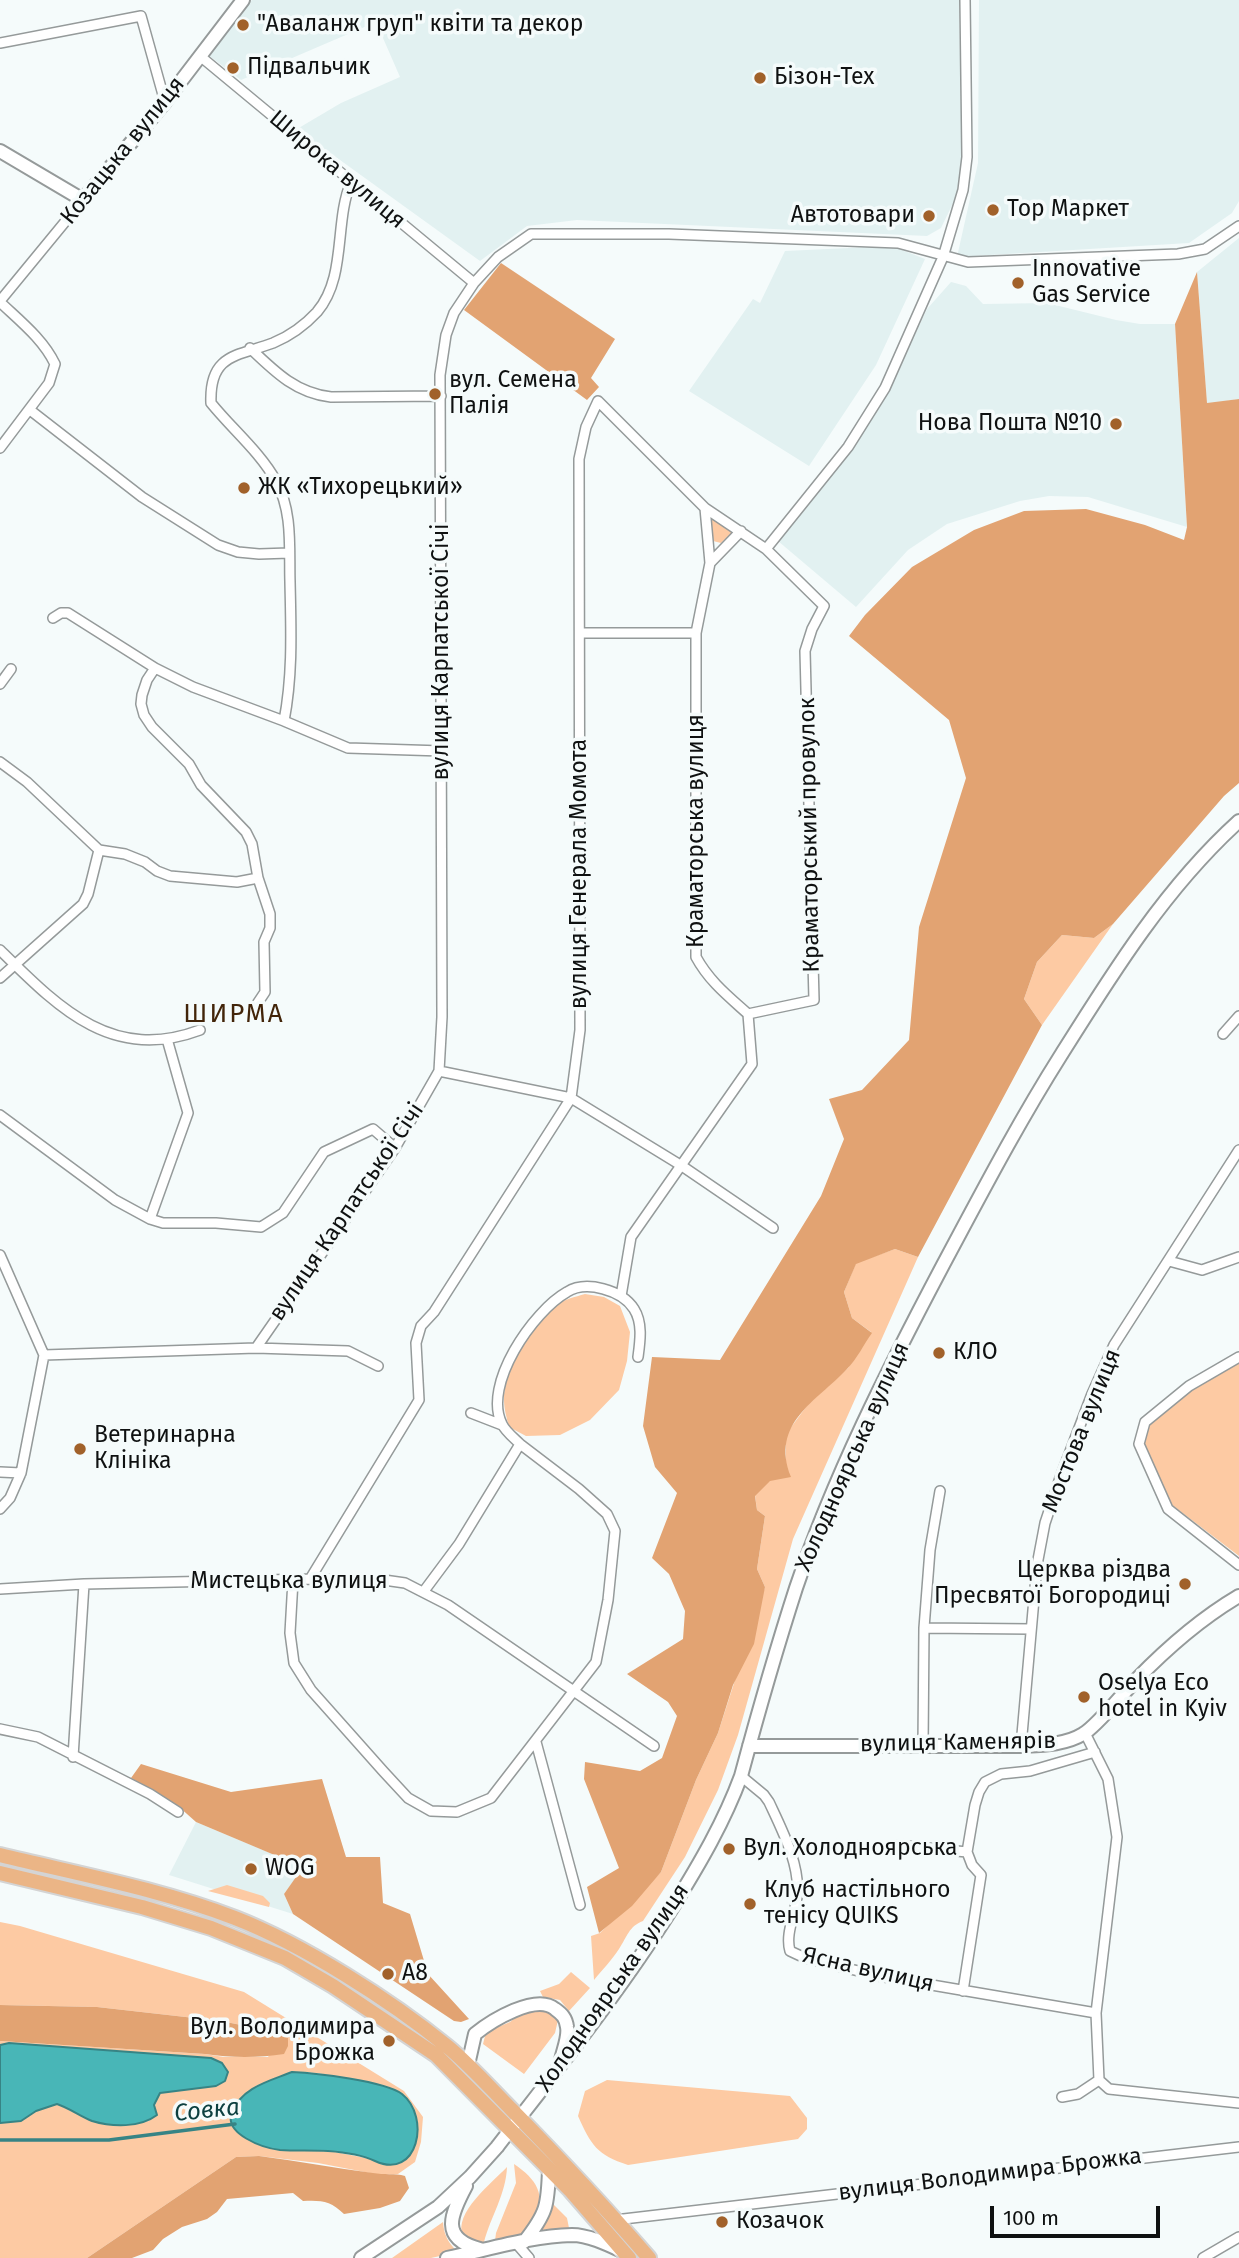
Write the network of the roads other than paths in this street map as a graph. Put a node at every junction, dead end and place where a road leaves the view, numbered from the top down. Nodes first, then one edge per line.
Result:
1 (243, 0) edge
2 (965, 0) edge
3 (0, 43) edge
4 (200, 56) junction
5 (165, 102) junction
6 (0, 150) edge
7 (351, 182) junction
8 (83, 200) junction
9 (1239, 226) edge
10 (943, 257) junction
11 (474, 283) junction
12 (0, 302) edge
13 (250, 348) junction
14 (441, 396) junction
15 (30, 410) junction
16 (0, 448) edge
17 (705, 508) junction
18 (741, 531) junction
19 (766, 549) junction
20 (289, 553) junction
21 (710, 563) junction
22 (824, 606) joint
23 (53, 618) dead end
24 (581, 633) junction
25 (696, 633) junction
26 (155, 668) junction
27 (11, 669) dead end
28 (0, 684) edge
29 (284, 721) junction
30 (442, 751) junction
31 (0, 762) edge
32 (1239, 821) edge
33 (99, 850) junction
34 (258, 878) junction
35 (0, 950) edge
36 (14, 964) junction
37 (0, 978) edge
38 (253, 1010) dead end
39 (748, 1014) junction
40 (1239, 1016) edge
41 (200, 1030) dead end
42 (1223, 1034) dead end
43 (167, 1039) junction
44 (439, 1071) junction
45 (571, 1098) junction
46 (0, 1115) edge
47 (395, 1148) junction
48 (1239, 1150) edge
49 (682, 1166) junction
50 (150, 1219) junction
51 (774, 1228) dead end
52 (0, 1255) edge
53 (1239, 1257) edge
54 (1169, 1261) junction
55 (621, 1296) junction
56 (256, 1348) junction
57 (44, 1355) junction
58 (638, 1357) dead end
59 (1239, 1357) edge
60 (377, 1366) dead end
61 (471, 1413) dead end
62 (502, 1425) junction
63 (520, 1444) junction
64 (0, 1472) edge
65 (21, 1473) junction
66 (940, 1491) dead end
67 (0, 1509) edge
68 (1239, 1566) edge
69 (310, 1579) junction
70 (293, 1580) junction
71 (84, 1584) junction
72 (0, 1589) edge
73 (424, 1591) junction
74 (1239, 1596) edge
75 (925, 1628) junction
76 (1031, 1629) junction
77 (574, 1693) junction
78 (0, 1729) edge
79 (1085, 1733) junction
80 (536, 1742) junction
81 (654, 1746) dead end
82 (749, 1746) junction
83 (923, 1746) junction
84 (1021, 1746) junction
85 (1095, 1752) junction
86 (73, 1757) junction
87 (741, 1776) junction
88 (178, 1812) dead end
89 (897, 1845) dead end
90 (967, 1852) junction
91 (0, 1855) edge
92 (0, 1873) edge
93 (580, 1905) dead end
94 (963, 1992) junction
95 (1096, 2013) junction
96 (468, 2065) junction
97 (559, 2067) junction
98 (1099, 2080) junction
99 (1062, 2097) dead end
100 (1239, 2103) edge
101 (519, 2118) junction
102 (510, 2130) junction
103 (1239, 2147) edge
104 (549, 2169) junction
105 (470, 2177) junction
106 (615, 2220) junction
107 (1239, 2237) edge
108 (520, 2242) junction
109 (484, 2250) junction
110 (627, 2255) edge
111 (460, 2257) edge
112 (361, 2258) edge
113 (447, 2258) edge
114 (529, 2258) edge
115 (649, 2258) edge
116 (1203, 2258) edge

1 - 4 main road, Козацька вулиця
2 - 10 street
3 - 5 street
4 - 5 main road, Козацька вулиця
4 - 7 street, Широка вулиця
5 - 8 main road, Козацька вулиця
6 - 8 main road
7 - 11 street, Широка вулиця
7 - 13 street
8 - 12 street, Козацька вулиця
9 - 10 street, вулиця Карпатської Січі
10 - 11 street, вулиця Карпатської Січі
10 - 19 street
11 - 14 street, вулиця Карпатської Січі
12 - 15 street
13 - 14 street
13 - 20 street
14 - 30 street, вулиця Карпатської Січі
15 - 16 street
15 - 20 street
17 - 18 street, вулиця Генерала Момота
17 - 21 street, Краматорська вулиця
17 - 24 street, вулиця Генерала Момота
18 - 19 street, вулиця Генерала Момота
18 - 21 street
19 - 22 street, вулиця Генерала Момота
20 - 29 street
21 - 25 street, Краматорська вулиця
22 - 39 street, Краматорський провулок
23 - 26 street
24 - 25 street
24 - 45 street, вулиця Генерала Момота
25 - 39 street, Краматорська вулиця
26 - 29 street
26 - 34 street
27 - 28 street
29 - 30 street
30 - 44 street, вулиця Карпатської Січі
31 - 33 street
32 - 82 main road, Холодноярська вулиця
33 - 34 street
33 - 36 street
34 - 38 street
35 - 36 street
36 - 37 street
36 - 43 street
39 - 49 street
40 - 42 street
41 - 43 street
43 - 50 street
44 - 45 street
44 - 47 street, вулиця Карпатської Січі
45 - 49 street
45 - 69 street, вулиця Генерала Момота
46 - 50 street
47 - 50 street
47 - 56 street, вулиця Карпатської Січі
48 - 54 street, Мостова вулиця
49 - 51 street
49 - 55 street
52 - 57 street
53 - 54 street
54 - 76 street, Мостова вулиця
55 - 58 street
55 - 62 street
56 - 57 street, вулиця Карпатської Січі
56 - 60 street, вулиця Карпатської Січі
57 - 65 street
59 - 68 street
61 - 62 street
62 - 63 street
63 - 73 street
63 - 77 street
64 - 65 street
65 - 67 street
66 - 75 street
69 - 70 street, Мистецька вулиця
69 - 73 street, Мистецька вулиця
70 - 71 street, Мистецька вулиця
70 - 80 street
71 - 72 street, Мистецька вулиця
71 - 86 street
73 - 77 street, Мистецька вулиця
74 - 79 main road, вулиця Каменярів
75 - 76 street
75 - 83 street
76 - 84 street, Мостова вулиця
77 - 80 street
77 - 81 street, Мистецька вулиця
78 - 86 street
79 - 84 main road, вулиця Каменярів
79 - 85 street
80 - 93 street
82 - 83 main road, вулиця Каменярів
82 - 87 main road, Холодноярська вулиця
83 - 84 main road, вулиця Каменярів
85 - 90 street
85 - 95 street
86 - 88 street
87 - 94 street, Ясна вулиця
87 - 97 main road, Холодноярська вулиця
89 - 90 street
90 - 94 street
91 - 96 main road
92 - 102 main road
94 - 95 street, Ясна вулиця
95 - 98 street
96 - 97 main road
96 - 101 main road
97 - 101 main road, Холодноярська вулиця
98 - 99 street
98 - 100 street
101 - 102 main road
101 - 106 main road
102 - 104 main road
102 - 105 main road
103 - 106 street, вулиця Володимира Брожка
104 - 108 main road
104 - 110 main road
105 - 109 main road
105 - 112 main road
106 - 115 main road
107 - 116 street
108 - 109 main road
108 - 110 main road
108 - 114 street
109 - 111 main road
111 - 113 main road

